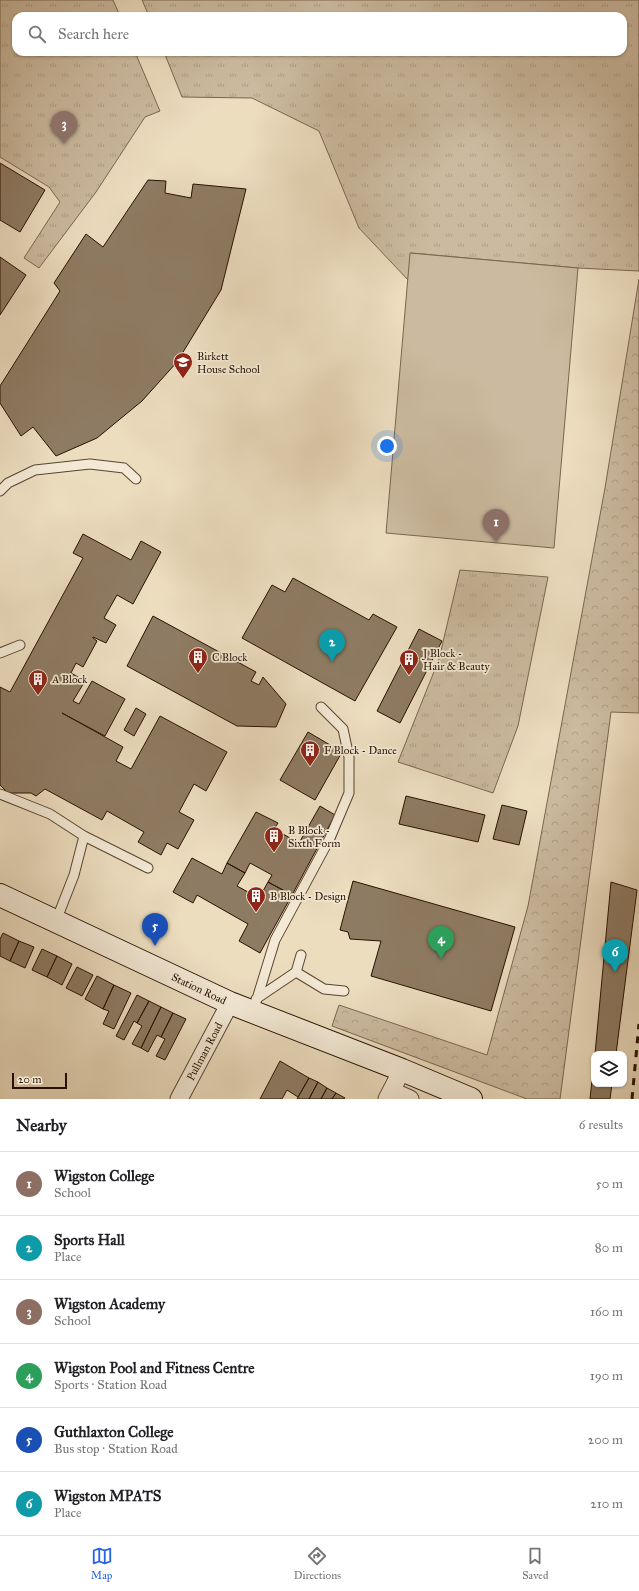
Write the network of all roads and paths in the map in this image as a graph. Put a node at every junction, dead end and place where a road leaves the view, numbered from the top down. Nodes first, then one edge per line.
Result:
1 (136, 479) dead end
2 (0, 491) edge
3 (20, 646) dead end
4 (0, 653) edge
5 (320, 708) dead end
6 (0, 794) edge
7 (84, 836) junction
8 (148, 868) dead end
9 (0, 895) edge
10 (56, 921) junction
11 (301, 955) dead end
12 (296, 972) junction
13 (344, 991) dead end
14 (230, 1003) junction
15 (254, 1006) junction
16 (402, 1070) junction
17 (389, 1095) edge
18 (179, 1099) edge
19 (410, 1099) edge
20 (471, 1099) edge

1 - 2 lane
3 - 4 lane
5 - 15 lane
6 - 7 lane
7 - 8 lane
7 - 10 lane
9 - 10 main road, Station Road
10 - 14 main road, Station Road
11 - 12 lane
12 - 13 lane
12 - 15 lane
14 - 15 main road, Station Road
14 - 18 street, Pullman Road
15 - 16 main road, Station Road
16 - 17 street
16 - 20 main road, Station Road
17 - 19 street

